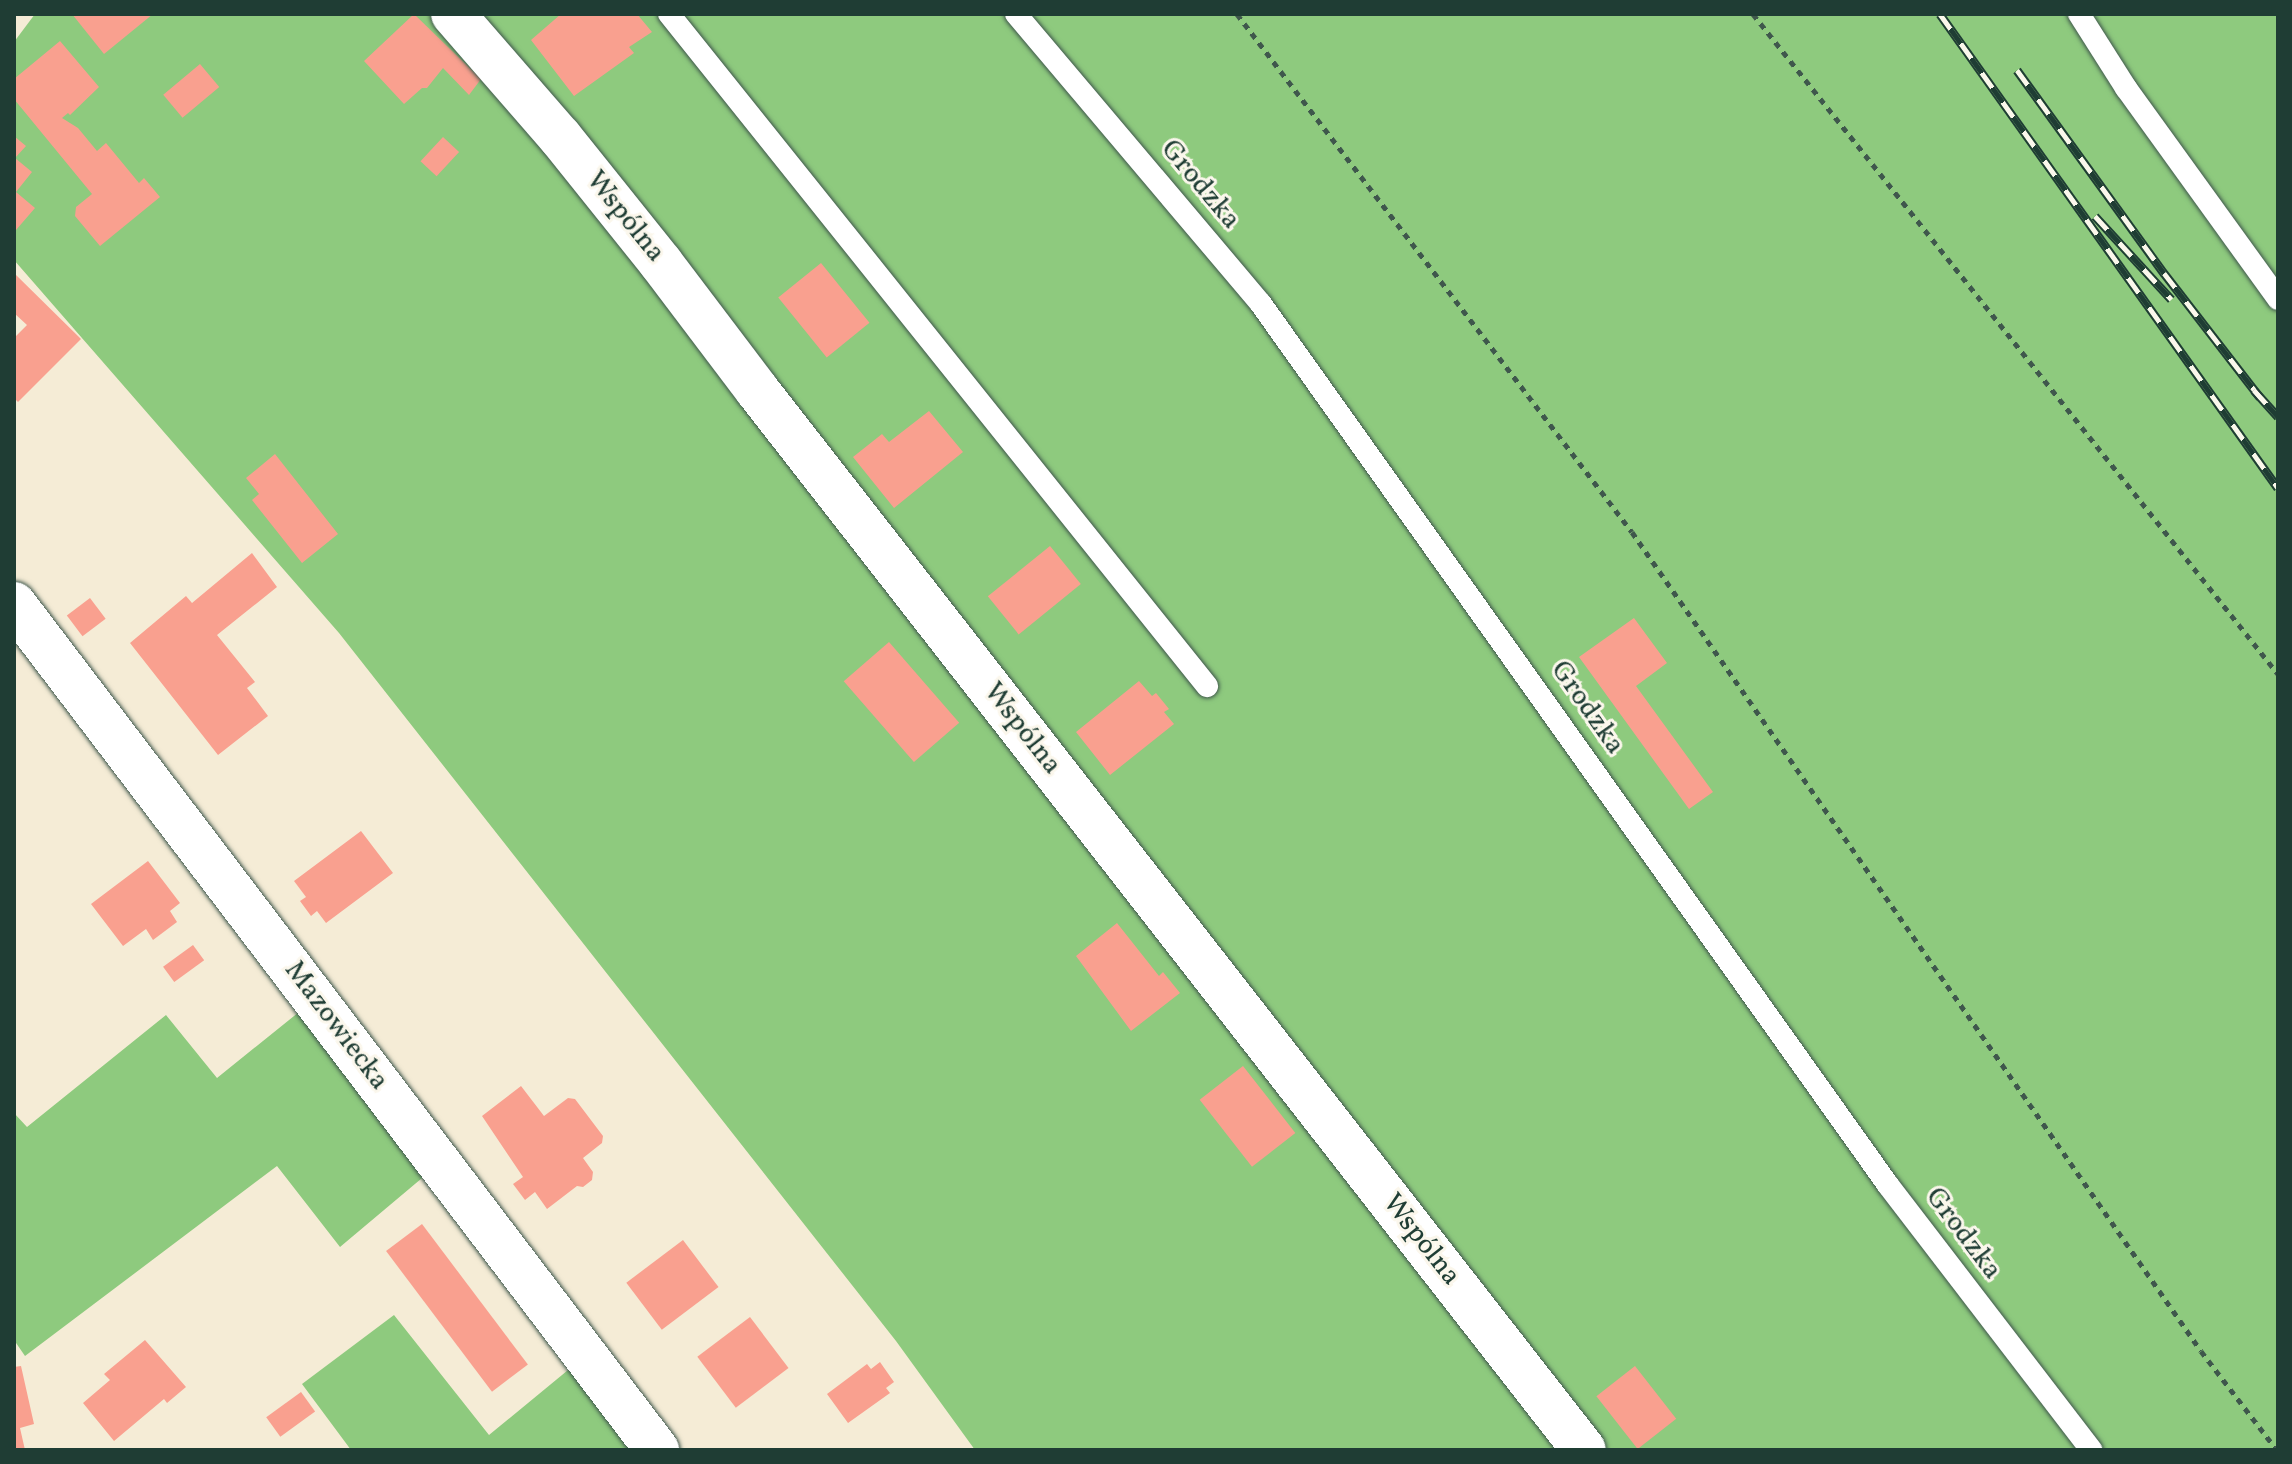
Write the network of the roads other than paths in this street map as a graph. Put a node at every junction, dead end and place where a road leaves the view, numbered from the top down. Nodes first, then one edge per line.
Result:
1 (453, 14) edge
2 (669, 14) edge
3 (1016, 14) edge
4 (2079, 14) edge
5 (2278, 299) edge
6 (14, 604) edge
7 (1207, 686) dead end
8 (657, 1450) edge
9 (1584, 1450) edge
10 (2091, 1450) edge

1 - 9 street, Wspólna
2 - 7 lane
3 - 10 lane, Grodzka
4 - 5 lane
6 - 8 street, Mazowiecka

